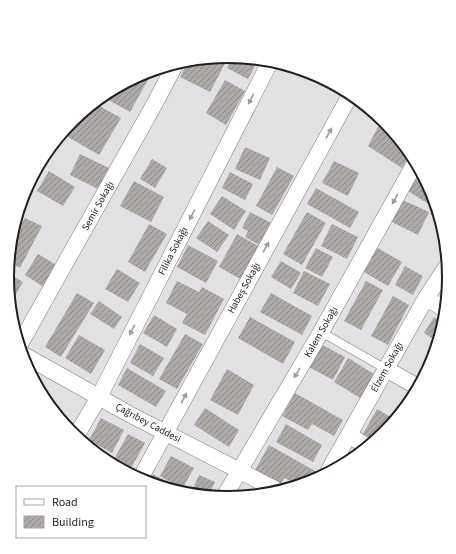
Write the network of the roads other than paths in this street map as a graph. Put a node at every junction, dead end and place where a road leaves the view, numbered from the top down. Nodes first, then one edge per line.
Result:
1 (267, 67) edge
2 (172, 70) edge
3 (348, 99) edge
4 (412, 168) edge
5 (442, 274) edge
6 (426, 298) junction
7 (440, 306) edge
8 (321, 332) junction
9 (23, 339) edge
10 (30, 358) edge
11 (386, 369) junction
12 (413, 384) edge
13 (99, 397) junction
14 (79, 430) edge
15 (165, 432) junction
16 (349, 435) junction
17 (362, 444) edge
18 (333, 463) edge
19 (239, 470) junction
20 (143, 474) edge
21 (271, 487) edge
22 (227, 491) edge

1 -> 13 street, Filika Sokağı
2 - 9 street, Semir Sokağı
15 -> 3 street, Habeş Sokağı
4 -> 8 street, Kalem Sokağı
5 - 6 street, Elzem Sokağı
6 - 7 street
6 - 11 street, Elzem Sokağı
8 - 11 lane
8 -> 19 street, Kalem Sokağı
10 - 13 street, Çağrıbey Caddesi
11 - 12 street
11 - 16 street, Elzem Sokağı
13 - 14 street, Filika Sokağı
13 - 15 street, Çağrıbey Caddesi
15 - 19 street, Çağrıbey Caddesi
15 - 20 street, Habeş Sokağı
16 - 17 street
16 - 18 street, Elzem Sokağı
19 - 21 street, Çağrıbey Caddesi
19 - 22 street, Kalem Sokağı

